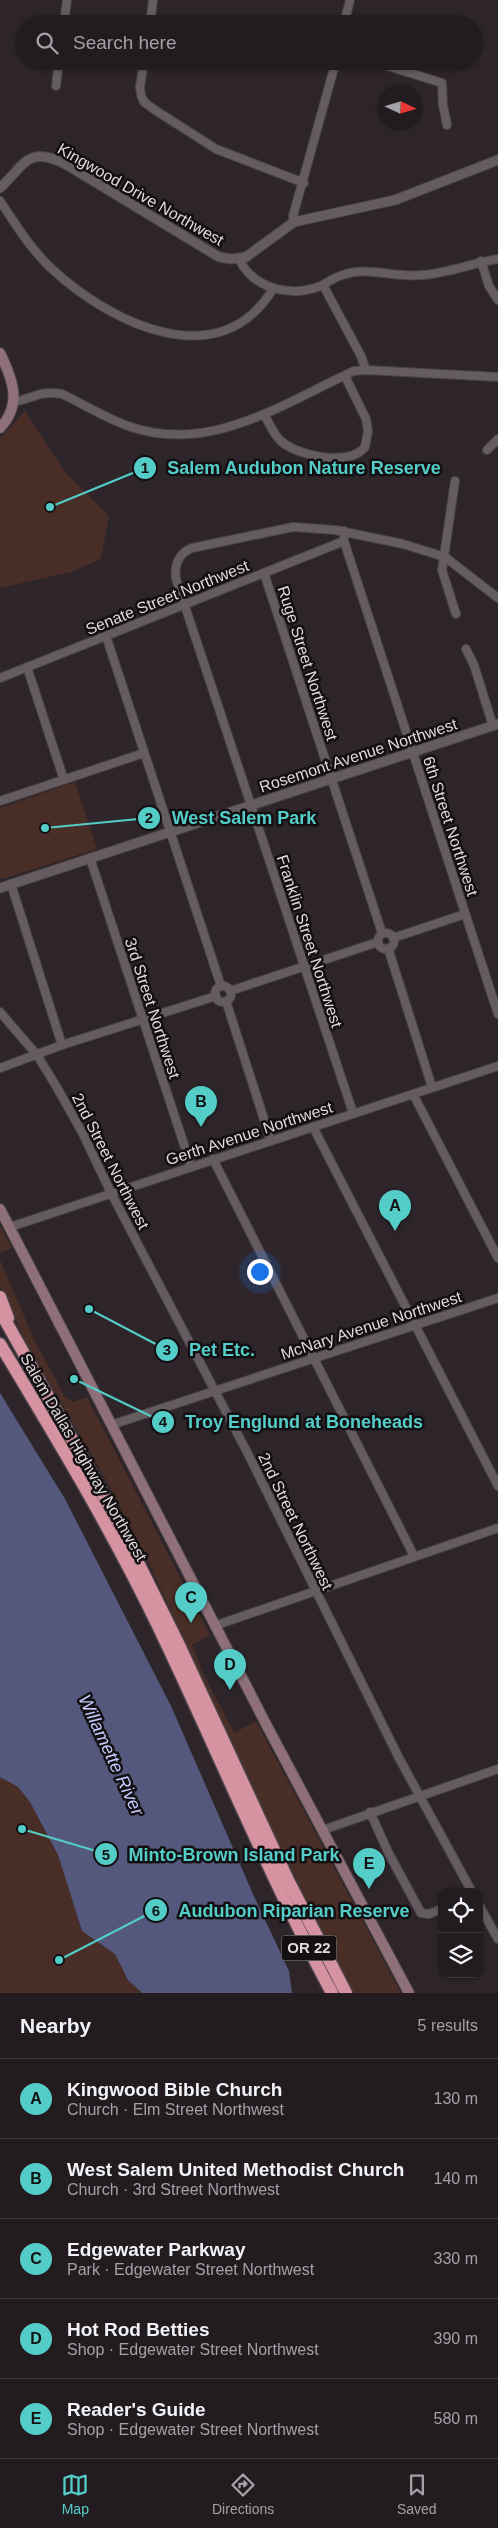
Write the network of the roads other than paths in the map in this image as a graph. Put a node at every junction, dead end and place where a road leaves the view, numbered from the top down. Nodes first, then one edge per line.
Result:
1 (64, 0) edge
2 (153, 0) edge
3 (350, 0) edge
4 (64, 15) edge
5 (151, 15) edge
6 (346, 15) edge
7 (58, 70) edge
8 (143, 70) edge
9 (334, 70) edge
10 (401, 70) edge
11 (56, 86) dead end
12 (447, 125) dead end
13 (498, 160) edge
14 (304, 183) junction
15 (0, 188) edge
16 (0, 201) edge
17 (294, 222) junction
18 (239, 259) junction
19 (498, 259) edge
20 (480, 262) junction
21 (323, 285) junction
22 (273, 289) junction
23 (498, 300) edge
24 (0, 352) edge
25 (366, 370) junction
26 (345, 376) junction
27 (498, 377) edge
28 (14, 402) junction
29 (264, 414) junction
30 (0, 428) edge
31 (498, 439) edge
32 (486, 450) dead end
33 (455, 481) dead end
34 (344, 531) junction
35 (344, 541) junction
36 (445, 557) junction
37 (264, 572) junction
38 (498, 598) edge
39 (185, 605) junction
40 (456, 614) dead end
41 (106, 636) junction
42 (466, 649) dead end
43 (28, 667) junction
44 (0, 678) edge
45 (496, 725) edge
46 (144, 752) junction
47 (413, 753) junction
48 (332, 779) junction
49 (64, 780) junction
50 (0, 801) edge
51 (252, 806) junction
52 (170, 832) junction
53 (90, 858) junction
54 (11, 884) junction
55 (0, 888) edge
56 (465, 914) junction
57 (382, 933) junction
58 (393, 938) junction
59 (378, 942) junction
60 (388, 948) junction
61 (304, 966) junction
62 (221, 986) junction
63 (230, 991) junction
64 (216, 996) junction
65 (226, 1001) junction
66 (0, 1012) edge
67 (498, 1014) edge
68 (142, 1019) junction
69 (62, 1045) junction
70 (37, 1055) junction
71 (498, 1066) edge
72 (0, 1068) edge
73 (432, 1087) junction
74 (413, 1094) junction
75 (353, 1113) junction
76 (313, 1127) junction
77 (271, 1140) junction
78 (213, 1159) junction
79 (190, 1166) junction
80 (111, 1193) junction
81 (0, 1209) edge
82 (10, 1227) junction
83 (498, 1258) edge
84 (0, 1297) edge
85 (498, 1298) edge
86 (0, 1311) edge
87 (414, 1325) junction
88 (15, 1337) junction
89 (0, 1344) edge
90 (314, 1358) junction
91 (214, 1391) junction
92 (111, 1425) junction
93 (498, 1486) edge
94 (498, 1528) edge
95 (414, 1556) junction
96 (316, 1590) junction
97 (214, 1626) junction
98 (498, 1769) edge
99 (419, 1796) junction
100 (370, 1812) junction
101 (322, 1830) junction
102 (470, 1888) edge
103 (285, 1903) junction
104 (438, 1911) edge
105 (483, 1912) edge
106 (498, 1939) edge
107 (323, 1993) edge
108 (332, 1993) edge
109 (346, 1993) edge
110 (409, 1993) edge

1 - 4 street
2 - 5 street
3 - 6 street
7 - 11 street
8 - 14 street
9 - 14 street
10 - 12 street
13 - 17 street, Kingwood Drive Northwest
14 - 17 street
15 - 18 street, Kingwood Drive Northwest
16 - 22 street
17 - 18 street, Kingwood Drive Northwest
18 - 22 street
19 - 20 street
20 - 21 street
20 - 23 street
21 - 22 street
21 - 25 street
24 - 28 main road
25 - 26 street
25 - 27 street
26 - 29 street
26 - 29 street
28 - 29 street
28 - 30 main road
31 - 32 street
33 - 36 street
34 - 35 street, 6th Street Northwest
34 - 36 street
34 - 39 street, Franklin Street Northwest
35 - 37 street, Senate Street Northwest
35 - 47 street, 6th Street Northwest
36 - 38 street
36 - 40 street
37 - 39 street, Senate Street Northwest
37 - 48 street, Ruge Street Northwest
39 - 41 street, Senate Street Northwest
39 - 51 street, Franklin Street Northwest
41 - 43 street, Senate Street Northwest
41 - 46 street
42 - 45 street
43 - 44 street, Senate Street Northwest
43 - 49 street
45 - 47 street, Rosemont Avenue Northwest
46 - 49 street
46 - 52 street
47 - 48 street, Rosemont Avenue Northwest
47 - 56 street, 6th Street Northwest
48 - 51 street, Rosemont Avenue Northwest
48 - 57 street, Ruge Street Northwest
49 - 50 street
51 - 52 street, Rosemont Avenue Northwest
51 - 61 street, Franklin Street Northwest
52 - 53 street, Rosemont Avenue Northwest
52 - 62 street
53 - 54 street, Rosemont Avenue Northwest
53 - 68 street, 3rd Street Northwest
54 - 55 street, Rosemont Avenue Northwest
54 - 69 street
56 - 58 street
56 - 67 street, 6th Street Northwest
57 - 58 street
57 - 59 street
58 - 60 street
59 - 60 street
59 - 61 street
60 - 73 street
61 - 63 street
61 - 75 street, Franklin Street Northwest
62 - 63 street
62 - 64 street
63 - 65 street
64 - 65 street
64 - 68 street
65 - 77 street
66 - 70 street, 2nd Street Northwest
68 - 69 street
68 - 79 street, 3rd Street Northwest
69 - 70 street
70 - 72 street
70 - 80 street, 2nd Street Northwest
71 - 73 street, Gerth Avenue Northwest
73 - 74 street, Gerth Avenue Northwest
74 - 75 street, Gerth Avenue Northwest
74 - 83 street
75 - 76 street, Gerth Avenue Northwest
76 - 77 street, Gerth Avenue Northwest
76 - 87 street
77 - 78 street, Gerth Avenue Northwest
78 - 79 street, Gerth Avenue Northwest
78 - 90 street
79 - 80 street, Gerth Avenue Northwest
80 - 82 street, Gerth Avenue Northwest
80 - 91 street, 2nd Street Northwest
81 - 82 main road
82 - 92 main road
84 - 88 highway, OR 22
85 - 87 street, McNary Avenue Northwest
86 - 88 highway, Salem Dallas Highway Northwest / OR 22
87 - 90 street, McNary Avenue Northwest
87 - 93 street
88 - 109 highway, Salem Dallas Highway Northwest / OR 22
89 - 103 highway, Salem Dallas Highway Northwest / OR 22
90 - 91 street, McNary Avenue Northwest
90 - 95 street
91 - 92 street, McNary Avenue Northwest
91 - 96 street, 2nd Street Northwest
92 - 97 main road
94 - 95 street
95 - 96 street
96 - 97 street
96 - 99 street, 2nd Street Northwest
97 - 101 main road
98 - 99 street
99 - 100 street
99 - 102 street, 2nd Street Northwest
100 - 101 street
100 - 104 street
101 - 110 main road
103 - 107 highway, OR 22
103 - 108 highway, Salem Dallas Highway Northwest / OR 22
105 - 106 street

